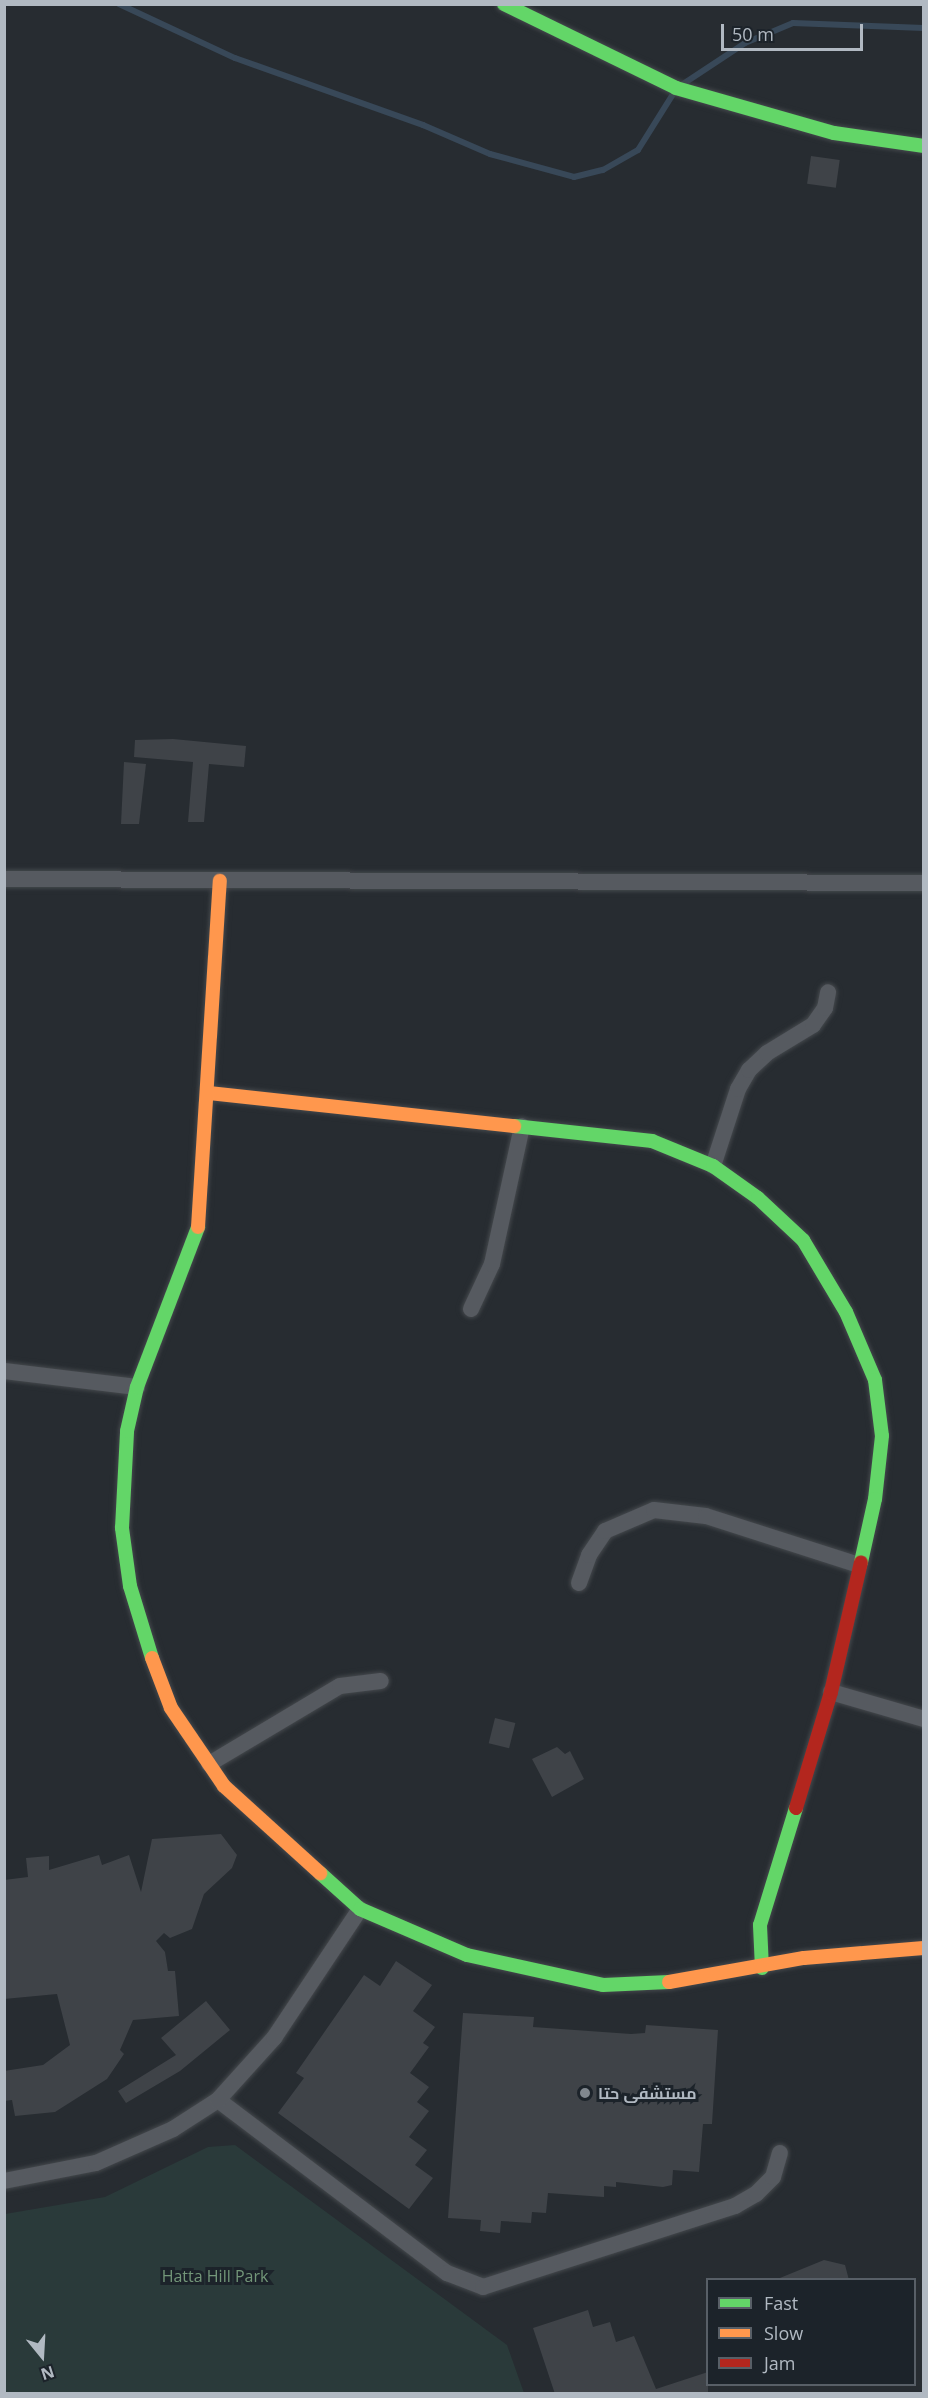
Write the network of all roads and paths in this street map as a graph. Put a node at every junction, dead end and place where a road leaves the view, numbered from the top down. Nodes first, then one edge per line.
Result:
1 (504, 4) edge
2 (924, 146) edge
3 (4, 879) edge
4 (220, 881) junction
5 (924, 883) edge
6 (828, 992) dead end
7 (209, 1093) junction
8 (522, 1125) junction
9 (714, 1166) junction
10 (471, 1309) dead end
11 (4, 1371) edge
12 (137, 1387) junction
13 (859, 1565) junction
14 (579, 1583) dead end
15 (381, 1681) dead end
16 (831, 1692) junction
17 (924, 1719) edge
18 (209, 1764) junction
19 (360, 1909) junction
20 (924, 1948) edge
21 (762, 1968) junction
22 (218, 2100) junction
23 (780, 2153) dead end
24 (4, 2181) edge

1 - 2 street
3 - 4 street
4 - 5 street
4 - 7 street
6 - 9 street
7 - 8 street
7 - 12 street
8 - 9 street
8 - 10 street
9 - 13 street
11 - 12 street
12 - 18 street
13 - 14 street
13 - 16 street
15 - 18 street
16 - 17 street
16 - 21 street
18 - 19 street
19 - 21 street
19 - 22 street
20 - 21 street
22 - 23 street
22 - 24 street

